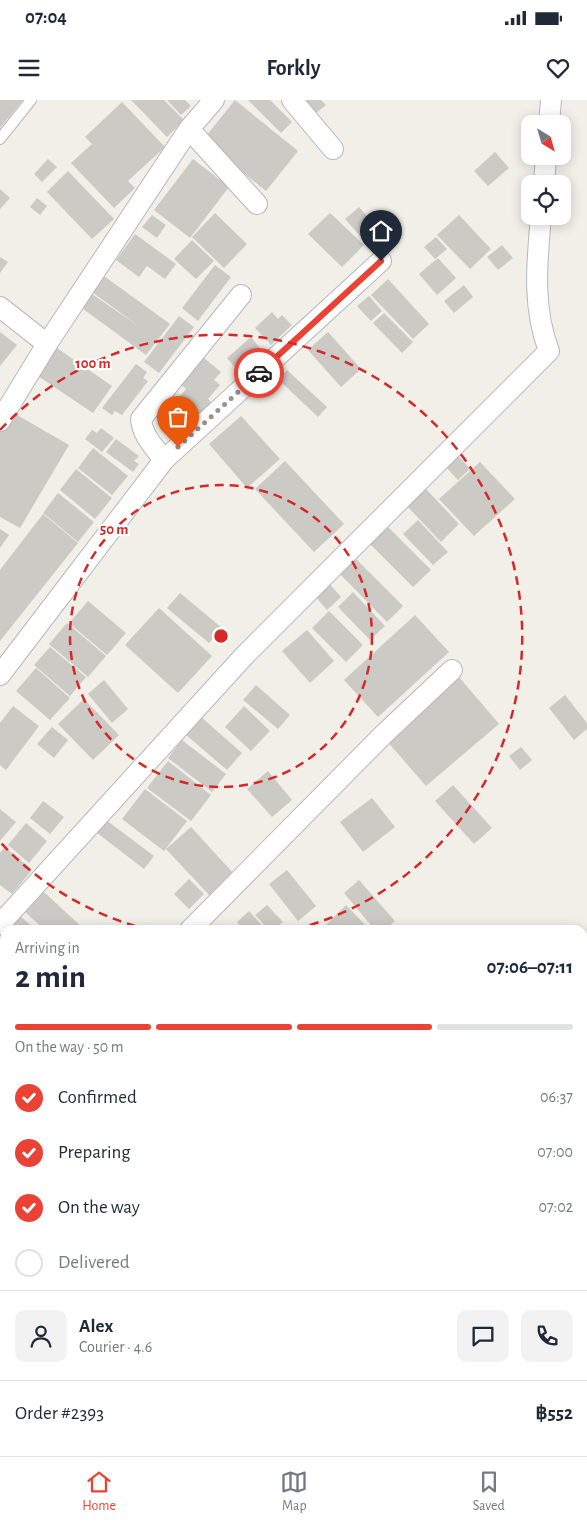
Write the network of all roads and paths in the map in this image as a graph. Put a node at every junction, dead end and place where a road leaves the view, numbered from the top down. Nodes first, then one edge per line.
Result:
1 (31, 100) edge
2 (214, 100) edge
3 (292, 100) edge
4 (551, 100) edge
5 (550, 115) edge
6 (189, 129) junction
7 (0, 139) edge
8 (333, 149) dead end
9 (257, 204) dead end
10 (540, 225) edge
11 (381, 261) dead end
12 (241, 295) dead end
13 (0, 307) edge
14 (48, 344) junction
15 (0, 421) edge
16 (164, 460) junction
17 (452, 670) dead end
18 (0, 675) edge
19 (0, 924) edge
20 (195, 925) edge

1 - 7 lane
2 - 6 street
3 - 8 street
4 - 5 street
6 - 9 street
6 - 14 street
10 - 19 street
11 - 16 street
12 - 16 street
13 - 14 street
14 - 15 street
16 - 18 street
17 - 20 street

